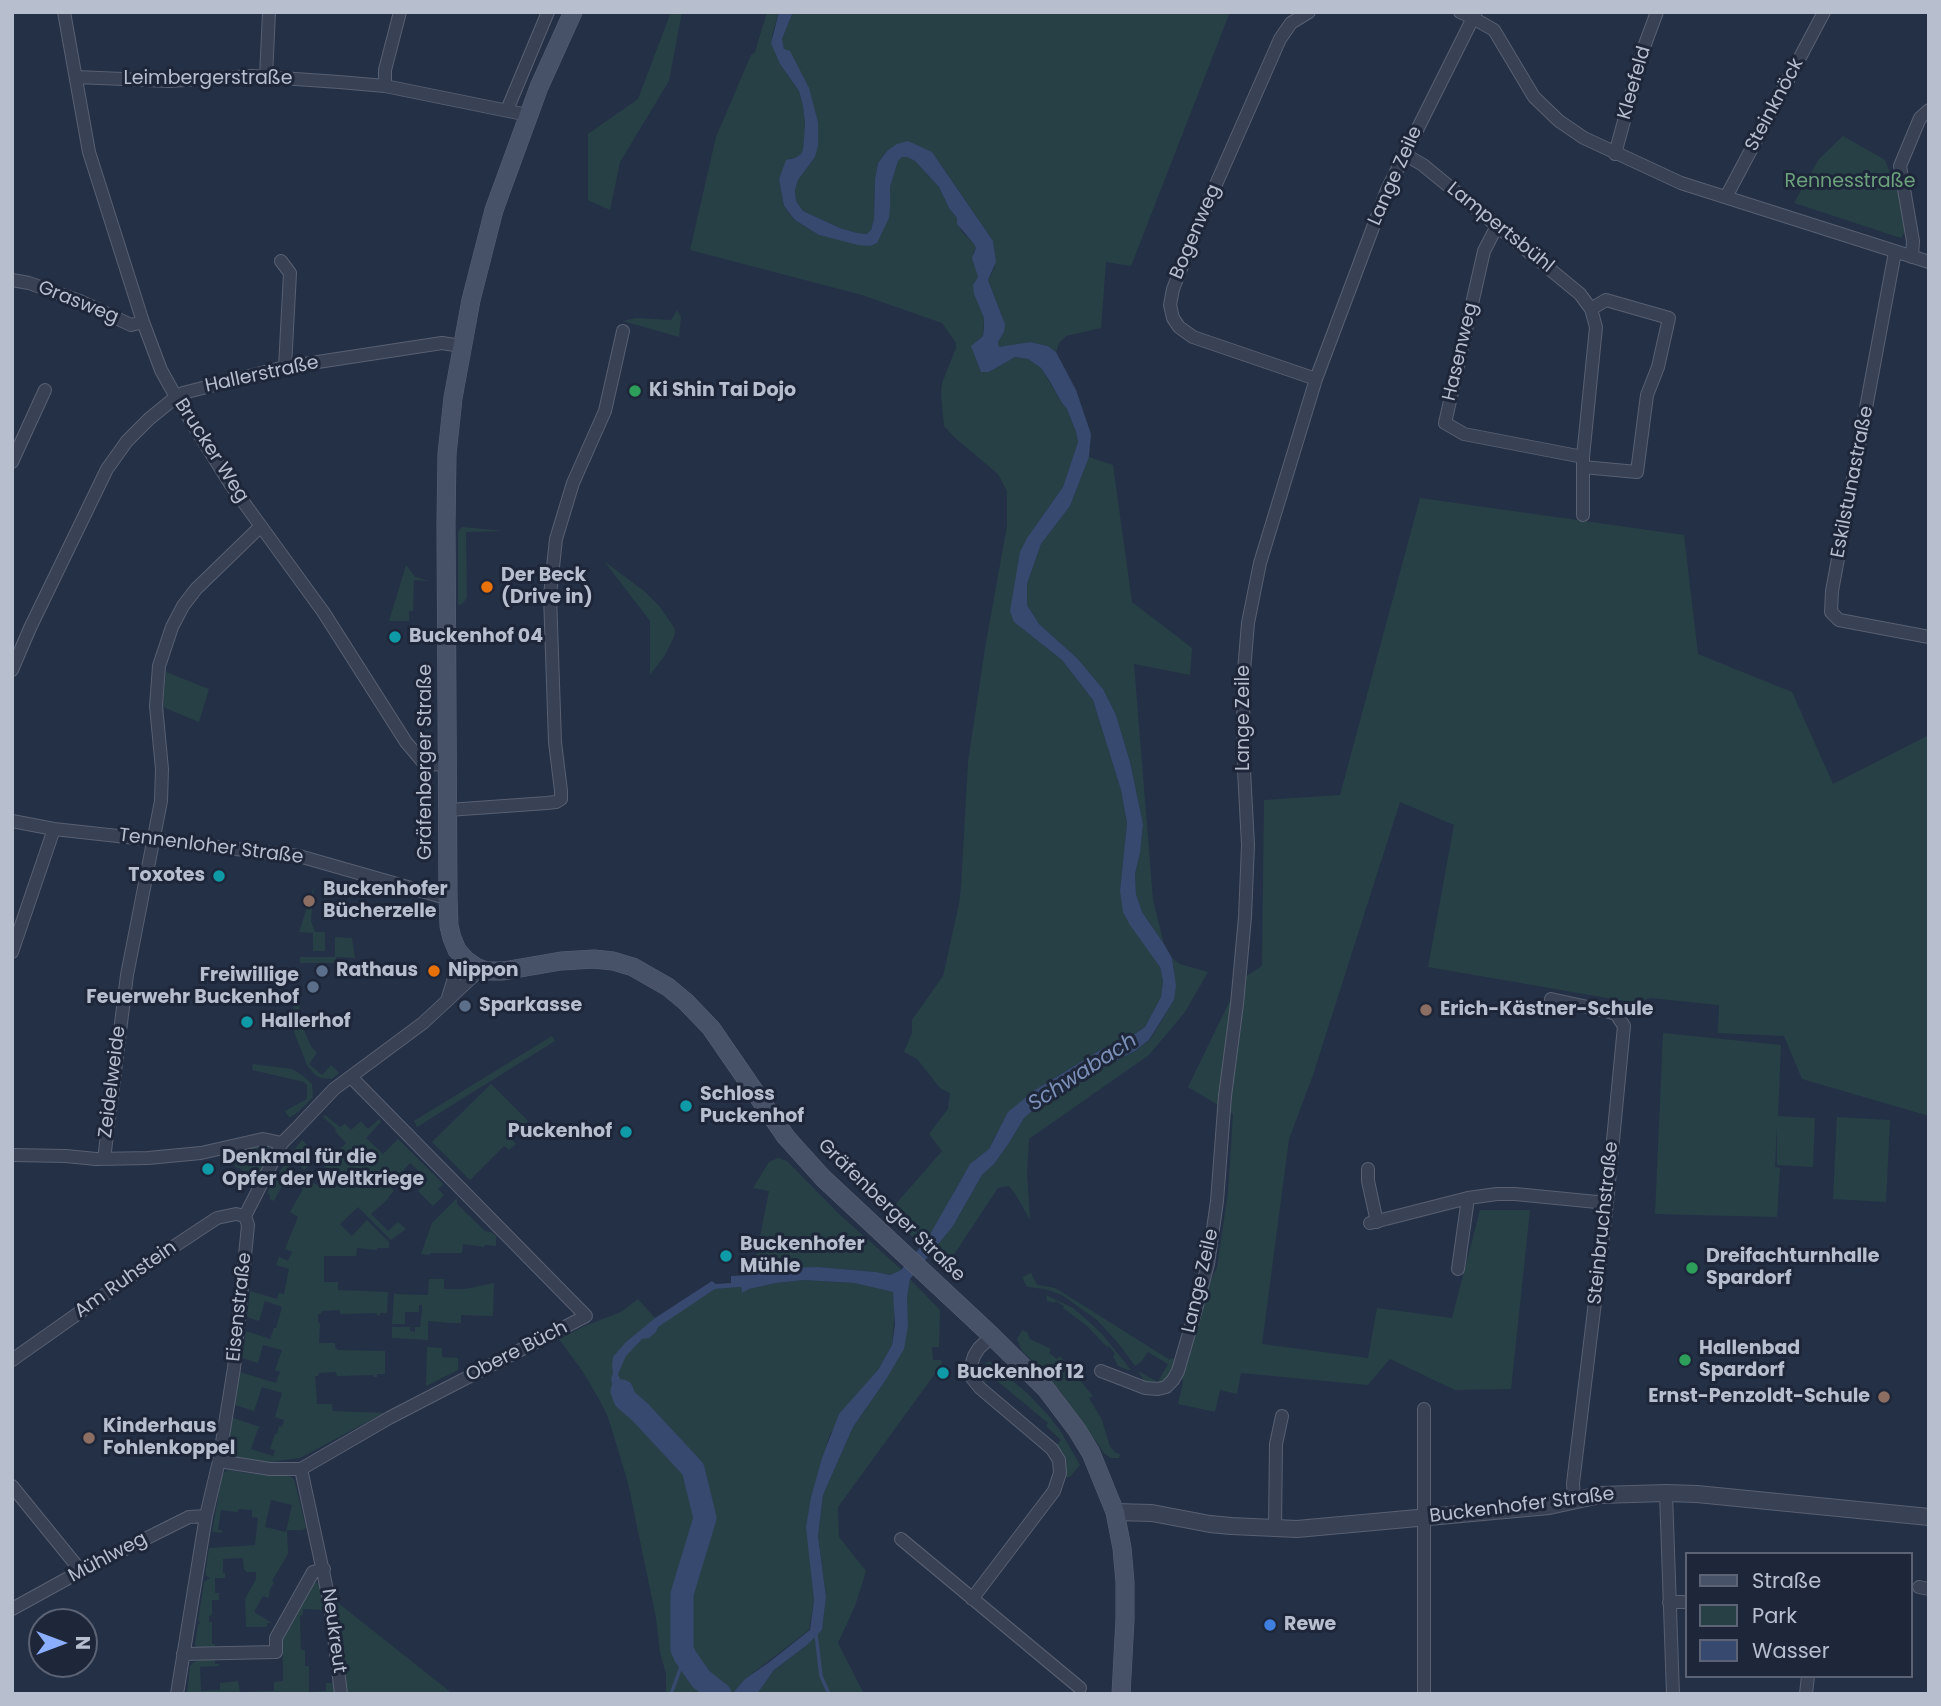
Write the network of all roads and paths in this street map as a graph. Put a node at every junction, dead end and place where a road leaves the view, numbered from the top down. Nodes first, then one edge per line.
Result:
1 (64, 12) edge
2 (269, 12) edge
3 (400, 12) edge
4 (548, 12) edge
5 (573, 12) edge
6 (1309, 12) edge
7 (1460, 12) edge
8 (1657, 12) edge
9 (1824, 12) edge
10 (1475, 15) edge
11 (266, 77) junction
12 (77, 78) junction
13 (385, 86) junction
14 (507, 110) junction
15 (1929, 110) edge
16 (528, 115) junction
17 (1615, 153) junction
18 (1404, 154) junction
19 (1726, 197) junction
20 (1497, 226) junction
21 (1895, 252) junction
22 (1912, 257) junction
23 (281, 261) dead end
24 (1929, 262) edge
25 (12, 280) edge
26 (1591, 309) junction
27 (143, 322) junction
28 (623, 331) dead end
29 (461, 346) junction
30 (285, 367) junction
31 (1317, 379) junction
32 (45, 390) dead end
33 (176, 397) junction
34 (14, 453) edge
35 (1583, 462) junction
36 (1583, 515) dead end
37 (261, 526) junction
38 (1929, 637) edge
39 (12, 670) edge
40 (447, 765) junction
41 (448, 810) junction
42 (12, 821) edge
43 (54, 829) junction
44 (155, 841) junction
45 (448, 896) junction
46 (12, 952) edge
47 (461, 955) junction
48 (481, 970) junction
49 (1551, 999) dead end
50 (447, 1001) junction
51 (351, 1077) junction
52 (282, 1143) junction
53 (12, 1155) edge
54 (104, 1159) junction
55 (1368, 1169) dead end
56 (1468, 1198) junction
57 (1607, 1203) junction
58 (245, 1216) junction
59 (1458, 1269) dead end
60 (992, 1336) junction
61 (12, 1360) edge
62 (1101, 1371) dead end
63 (1424, 1409) dead end
64 (1282, 1416) dead end
65 (219, 1461) junction
66 (301, 1469) junction
67 (12, 1486) edge
68 (1667, 1493) junction
69 (1574, 1500) junction
70 (1115, 1512) junction
71 (206, 1516) junction
72 (1424, 1517) junction
73 (1929, 1517) edge
74 (1275, 1528) junction
75 (901, 1539) dead end
76 (324, 1569) junction
77 (81, 1571) junction
78 (972, 1599) junction
79 (1669, 1602) junction
80 (1686, 1602) edge
81 (12, 1609) edge
82 (183, 1654) junction
83 (1080, 1688) dead end
84 (177, 1694) edge
85 (341, 1694) edge
86 (1121, 1694) edge
87 (1424, 1694) edge
88 (1673, 1694) edge

1 - 12 street
2 - 11 street
3 - 13 street
4 - 14 street
5 - 16 main road, Gräfenberger Straße
6 - 31 street, Bogenweg
7 - 10 street
8 - 17 street, Kleefeld
9 - 19 street, Steinknöck
10 - 17 street
10 - 18 street, Lange Zeile
11 - 12 street, Leimbergerstraße
11 - 13 street, Leimbergerstraße
12 - 27 street, Brucker Weg
13 - 14 street, Leimbergerstraße
14 - 16 street, Leimbergerstraße
15 - 22 street
16 - 29 main road, Gräfenberger Straße
17 - 19 street
18 - 20 street, Lampertsbühl
18 - 31 street, Lange Zeile
19 - 21 street
20 - 26 street, Lampertsbühl
20 - 35 street, Hasenweg
21 - 22 street
21 - 38 street, Eskilstunastraße
22 - 24 street
23 - 30 street
25 - 27 street, Grasweg
26 - 35 street
26 - 35 street
27 - 33 street, Brucker Weg
28 - 41 street
29 - 30 street, Hallerstraße
29 - 40 main road, Gräfenberger Straße
30 - 33 street, Hallerstraße
31 - 62 street, Lange Zeile
32 - 34 street
33 - 37 street, Brucker Weg
33 - 39 street, Hallerstraße
35 - 36 street
37 - 40 street, Brucker Weg
37 - 44 street, Zeidelweide
40 - 41 main road, Gräfenberger Straße
41 - 45 main road, Gräfenberger Straße
42 - 43 street, Tennenloher Straße
43 - 44 street, Tennenloher Straße
43 - 46 street
44 - 45 street, Tennenloher Straße
44 - 54 street, Zeidelweide
45 - 47 main road, Gräfenberger Straße
47 - 48 main road
47 - 50 street, Eisenstraße
48 - 50 street, Eisenstraße
48 - 60 main road, Gräfenberger Straße
49 - 57 street, Steinbruchstraße
50 - 51 street, Eisenstraße
51 - 52 street, Eisenstraße
51 - 66 street, Obere Büch
52 - 54 street
52 - 58 street, Eisenstraße
53 - 54 street
55 - 56 street
56 - 57 street
56 - 59 street
57 - 69 street, Steinbruchstraße
58 - 61 street, Am Ruhstein
58 - 65 street, Eisenstraße
60 - 70 main road, Gräfenberger Straße
60 - 78 street
63 - 72 street
64 - 74 street
65 - 66 street
65 - 71 street, Eisenstraße
66 - 76 street, Neukreut
67 - 77 street
68 - 69 street, Buckenhofer Straße
68 - 73 street, Buckenhofer Straße
68 - 79 street
69 - 72 street, Buckenhofer Straße
70 - 74 street, Buckenhofer Straße
70 - 86 main road, Gräfenberger Straße
71 - 77 street, Mühlweg
71 - 82 street, Eisenstraße
72 - 74 street, Buckenhofer Straße
72 - 87 street
75 - 78 street
76 - 82 street, Neukreut
76 - 85 street, Neukreut
77 - 81 street, Mühlweg
78 - 83 street
79 - 80 street
79 - 88 street
82 - 84 street, Eisenstraße

